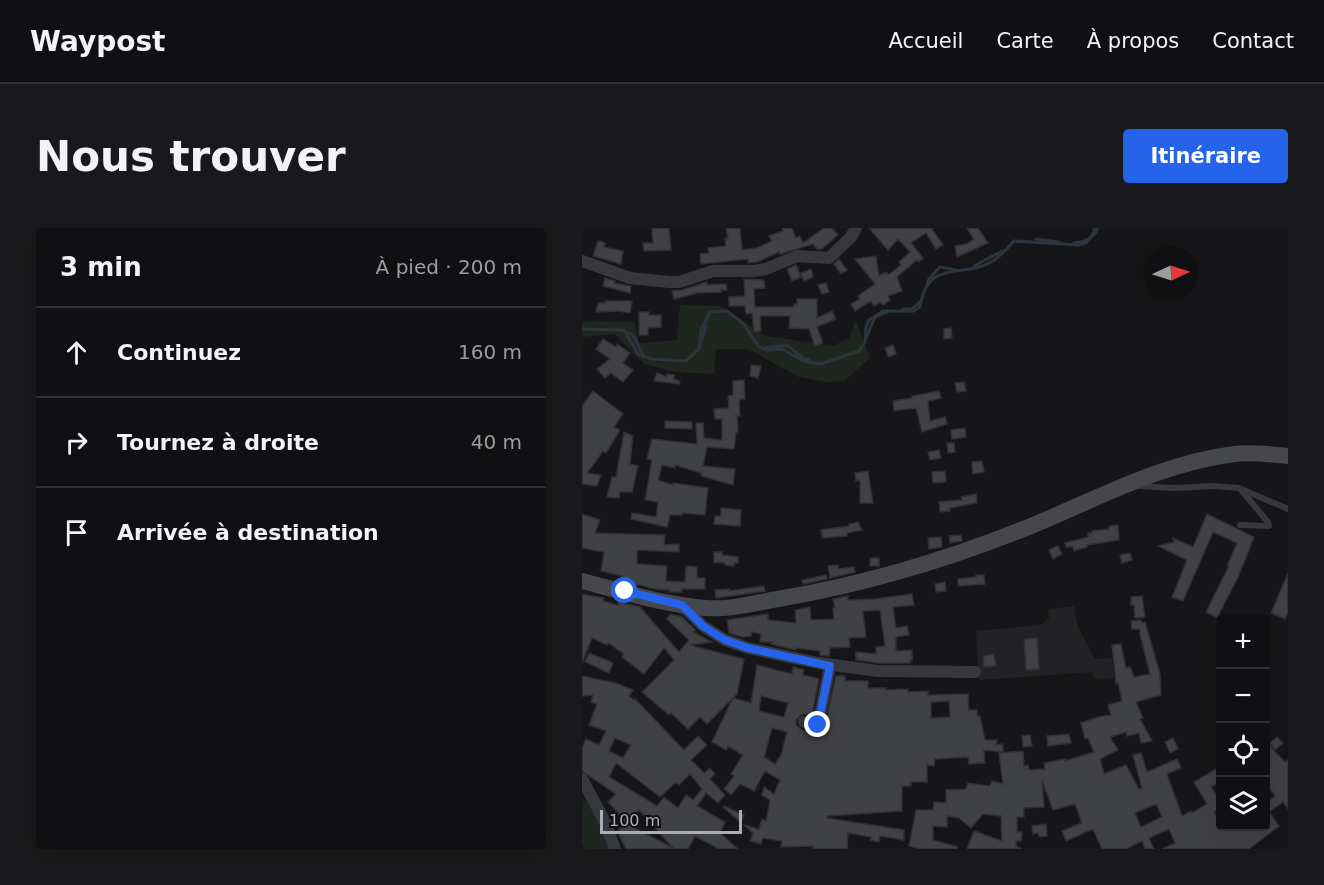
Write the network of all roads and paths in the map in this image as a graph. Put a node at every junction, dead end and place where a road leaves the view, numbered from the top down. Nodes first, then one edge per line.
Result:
1 (856, 228) edge
2 (582, 261) edge
3 (1288, 456) edge
4 (1122, 485) junction
5 (1239, 489) junction
6 (1288, 509) edge
7 (1240, 525) dead end
8 (582, 581) edge
9 (682, 605) junction
10 (830, 666) junction
11 (975, 672) dead end
12 (804, 722) dead end
13 (582, 779) edge
14 (615, 849) edge

1 - 2 street
3 - 4 street
4 - 5 lane
4 - 9 street
5 - 6 lane
5 - 7 lane
8 - 9 street
9 - 10 street
10 - 11 street
10 - 12 street
13 - 14 street

